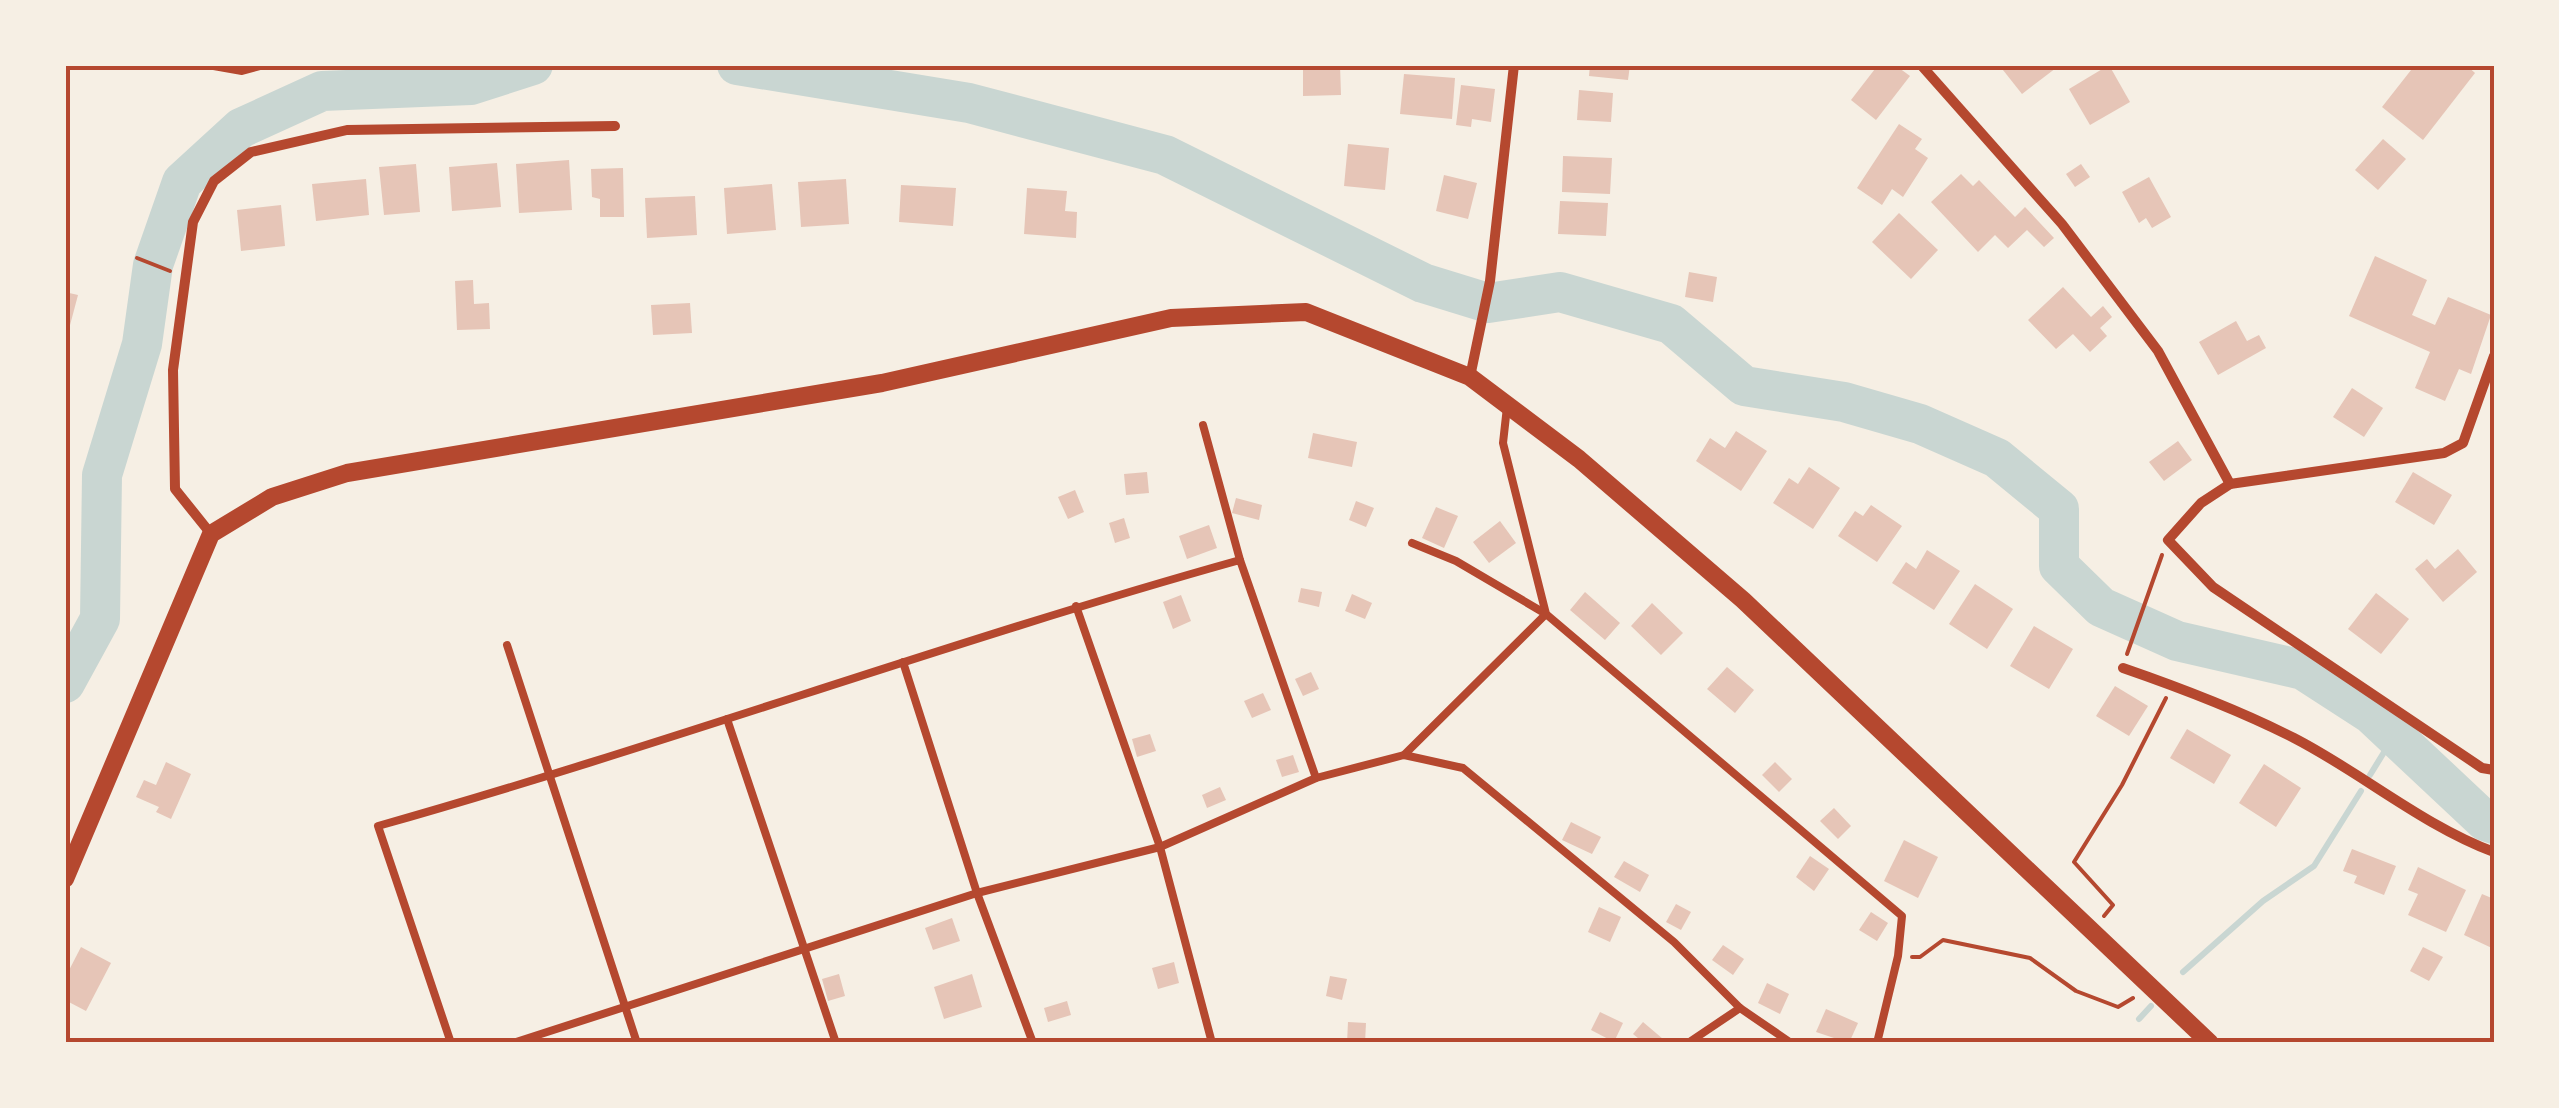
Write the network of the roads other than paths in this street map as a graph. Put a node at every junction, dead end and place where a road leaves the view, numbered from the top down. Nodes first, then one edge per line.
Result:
1 (208, 65) edge
2 (264, 65) edge
3 (1514, 65) edge
4 (1921, 65) edge
5 (615, 126) dead end
6 (2494, 356) edge
7 (1470, 377) junction
8 (1508, 403) junction
9 (1203, 425) dead end
10 (2230, 484) junction
11 (210, 534) junction
12 (1412, 543) dead end
13 (1240, 560) junction
14 (1076, 606) junction
15 (1546, 614) junction
16 (507, 645) dead end
17 (903, 662) junction
18 (2123, 668) road end
19 (728, 719) junction
20 (1404, 755) junction
21 (2494, 770) edge
22 (551, 777) junction
23 (1316, 778) junction
24 (1160, 847) junction
25 (2494, 852) edge
26 (65, 879) edge
27 (977, 893) junction
28 (802, 947) junction
29 (1740, 1008) junction
30 (626, 1009) junction
31 (451, 1043) edge
32 (513, 1043) edge
33 (637, 1043) edge
34 (836, 1043) edge
35 (1033, 1043) edge
36 (1212, 1043) edge
37 (1688, 1043) edge
38 (1791, 1043) edge
39 (1877, 1043) edge
40 (2210, 1043) edge

1 - 2 lane
3 - 7 street
4 - 10 street
5 - 11 street
6 - 10 street
7 - 8 street
7 - 11 street
8 - 15 lane
8 - 40 street
9 - 13 lane
10 - 21 street
11 - 26 street
12 - 15 lane
13 - 14 lane
13 - 23 lane
14 - 17 lane
14 - 24 lane
15 - 20 lane
15 - 39 lane
16 - 22 lane
17 - 19 lane
17 - 27 lane
18 - 25 street
19 - 22 lane
19 - 28 lane
20 - 23 lane
20 - 29 lane
22 - 30 lane
22 - 31 lane
23 - 24 lane
24 - 27 lane
24 - 36 lane
27 - 28 lane
27 - 35 lane
28 - 30 lane
28 - 34 lane
29 - 37 lane
29 - 38 lane
30 - 32 lane
30 - 33 lane

